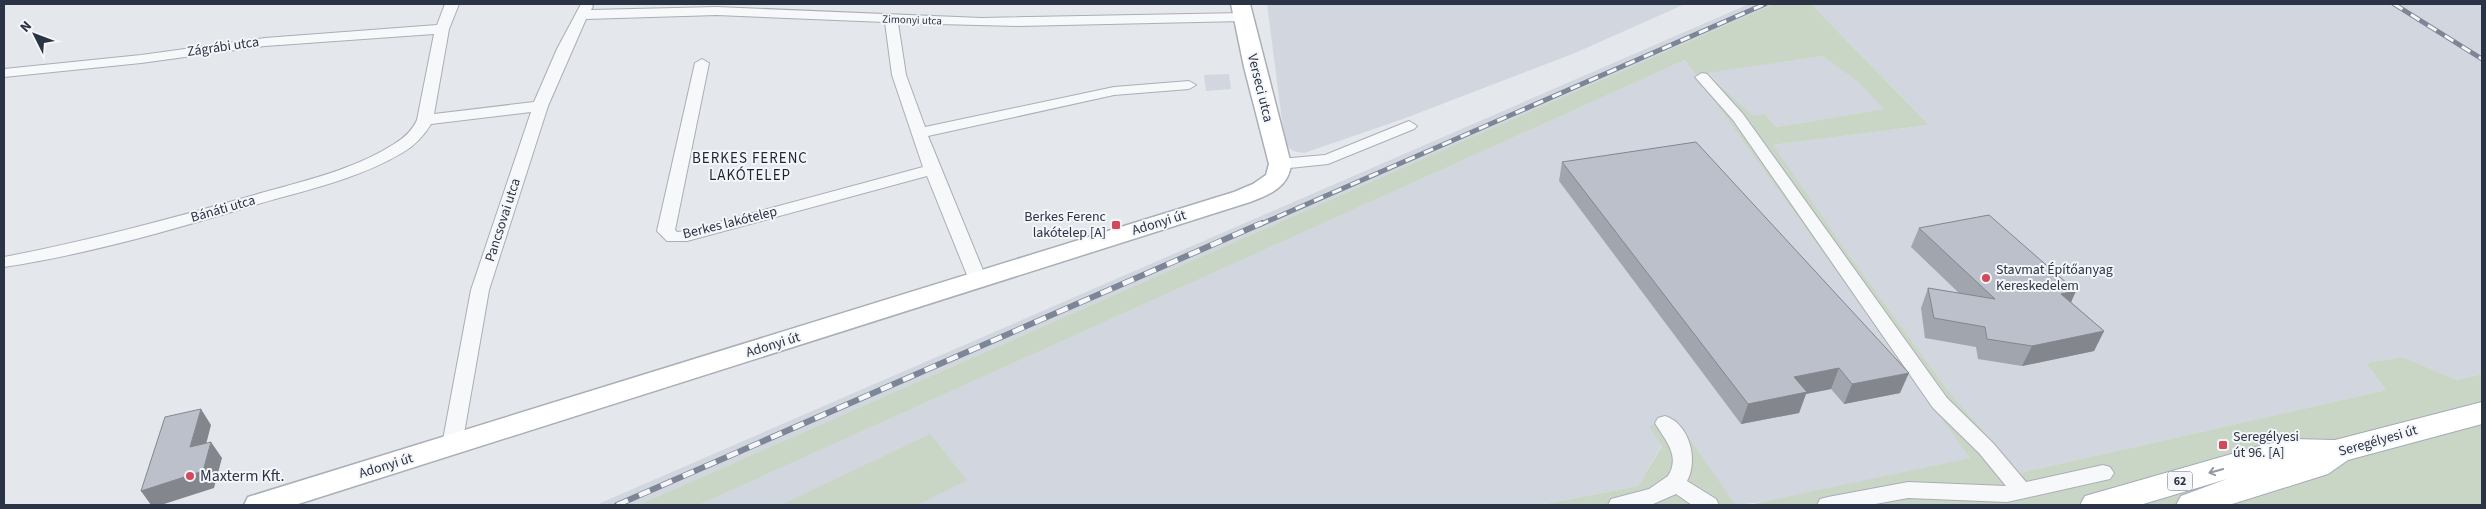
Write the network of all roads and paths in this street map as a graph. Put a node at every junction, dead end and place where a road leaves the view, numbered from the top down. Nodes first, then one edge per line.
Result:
1 (452, 4) edge
2 (584, 9) edge
3 (1241, 10) edge
4 (891, 19) junction
5 (442, 29) junction
6 (702, 63) dead end
7 (4, 73) edge
8 (1702, 77) dead end
9 (1189, 85) dead end
10 (540, 106) junction
11 (425, 120) junction
12 (1410, 126) dead end
13 (919, 133) junction
14 (1280, 168) junction
15 (932, 170) junction
16 (4, 262) edge
17 (978, 280) junction
18 (2482, 413) edge
19 (1665, 423) dead end
20 (452, 445) junction
21 (2337, 451) junction
22 (2103, 472) dead end
23 (1675, 483) junction
24 (2022, 491) junction
25 (1842, 504) edge
26 (259, 505) edge
27 (1619, 505) edge
28 (1708, 505) edge
29 (2097, 505) edge
30 (2193, 505) edge

1 - 5 street, Bánáti utca
2 - 4 street, Zimonyi utca
2 - 10 street, Pancsovai utca
3 - 4 street, Zimonyi utca
3 - 14 street, Verseci utca
4 - 13 street
5 - 7 street, Zágrábi utca
5 - 11 street, Bánáti utca
6 - 15 street, Berkes lakótelep
8 - 24 street
9 - 13 street
10 - 11 street
10 - 20 street, Pancsovai utca
11 - 16 street, Bánáti utca
12 - 14 street
13 - 15 street
14 - 17 street, Adonyi út
15 - 17 street
17 - 20 street, Adonyi út
18 - 21 main road, Seregélyesi út / 62
19 - 23 street
20 - 26 street, Adonyi út
21 -> 29 main road, 62
21 - 30 main road, Seregélyesi út / 62
22 - 24 street
23 - 27 street
23 - 28 street
24 - 25 street

